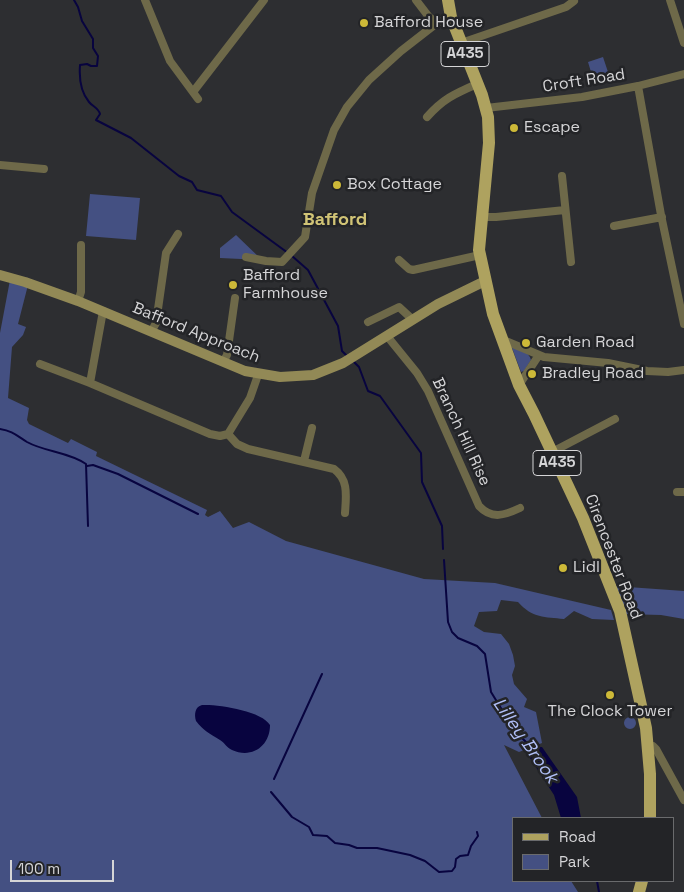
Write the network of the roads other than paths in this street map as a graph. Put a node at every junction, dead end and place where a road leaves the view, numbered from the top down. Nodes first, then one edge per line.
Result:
1 (145, 0) edge
2 (264, 0) edge
3 (416, 0) edge
4 (448, 0) edge
5 (670, 0) edge
6 (574, 1) dead end
7 (451, 17) junction
8 (437, 23) junction
9 (461, 43) junction
10 (684, 43) edge
11 (684, 74) edge
12 (477, 84) junction
13 (638, 86) junction
14 (192, 92) junction
15 (198, 99) dead end
16 (486, 108) junction
17 (427, 117) dead end
18 (0, 165) edge
19 (44, 169) dead end
20 (562, 176) dead end
21 (565, 210) junction
22 (481, 217) junction
23 (662, 217) junction
24 (614, 226) dead end
25 (178, 234) dead end
26 (81, 245) dead end
27 (480, 255) junction
28 (246, 256) dead end
29 (399, 260) dead end
30 (571, 262) dead end
31 (0, 275) edge
32 (485, 281) junction
33 (235, 298) dead end
34 (78, 301) junction
35 (103, 311) junction
36 (412, 319) junction
37 (368, 322) dead end
38 (684, 324) edge
39 (152, 332) junction
40 (387, 336) junction
41 (501, 339) junction
42 (539, 355) junction
43 (224, 362) junction
44 (40, 364) dead end
45 (684, 370) edge
46 (258, 375) junction
47 (90, 383) junction
48 (519, 385) junction
49 (615, 419) dead end
50 (312, 428) dead end
51 (228, 434) junction
52 (552, 452) junction
53 (304, 461) junction
54 (520, 508) dead end
55 (345, 513) dead end
56 (648, 746) junction
57 (684, 800) edge
58 (650, 817) edge

1 - 14 street
2 - 14 street
3 - 8 street
4 - 7 main road, Cirencester Road / A435
5 - 10 street
6 - 9 street
7 - 8 street
7 - 9 main road, Cirencester Road / A435
8 - 28 street
9 - 12 main road, Cirencester Road / A435
11 - 13 street, Croft Road
12 - 16 main road, Cirencester Road / A435
12 - 17 street
13 - 16 street, Croft Road
13 - 23 street
14 - 15 street
16 - 22 main road, Cirencester Road / A435
18 - 19 street
20 - 21 street
21 - 22 street
21 - 30 street
22 - 27 main road, Cirencester Road / A435
23 - 24 street
23 - 38 street
25 - 39 street
26 - 34 street
27 - 29 street
27 - 32 main road, Cirencester Road / A435
31 - 34 street, Bafford Approach
32 - 36 street, Bafford Approach
32 - 41 main road, Cirencester Road / A435
33 - 43 street
34 - 35 street, Bafford Approach
35 - 39 street, Bafford Approach
35 - 47 street
36 - 37 street
36 - 40 street, Bafford Approach
39 - 43 street, Bafford Approach
40 - 46 street, Bafford Approach
40 - 54 street, Branch Hill Rise
41 - 42 street
41 - 48 main road, Cirencester Road / A435
42 - 45 street
42 - 48 street
43 - 46 street, Bafford Approach
44 - 47 street
46 - 51 street
47 - 51 street
48 - 52 main road, Cirencester Road / A435
49 - 52 street
50 - 53 street
51 - 53 street
52 - 56 main road, Cirencester Road / A435
53 - 55 street
56 - 57 street
56 - 58 main road, Cirencester Road / A435

